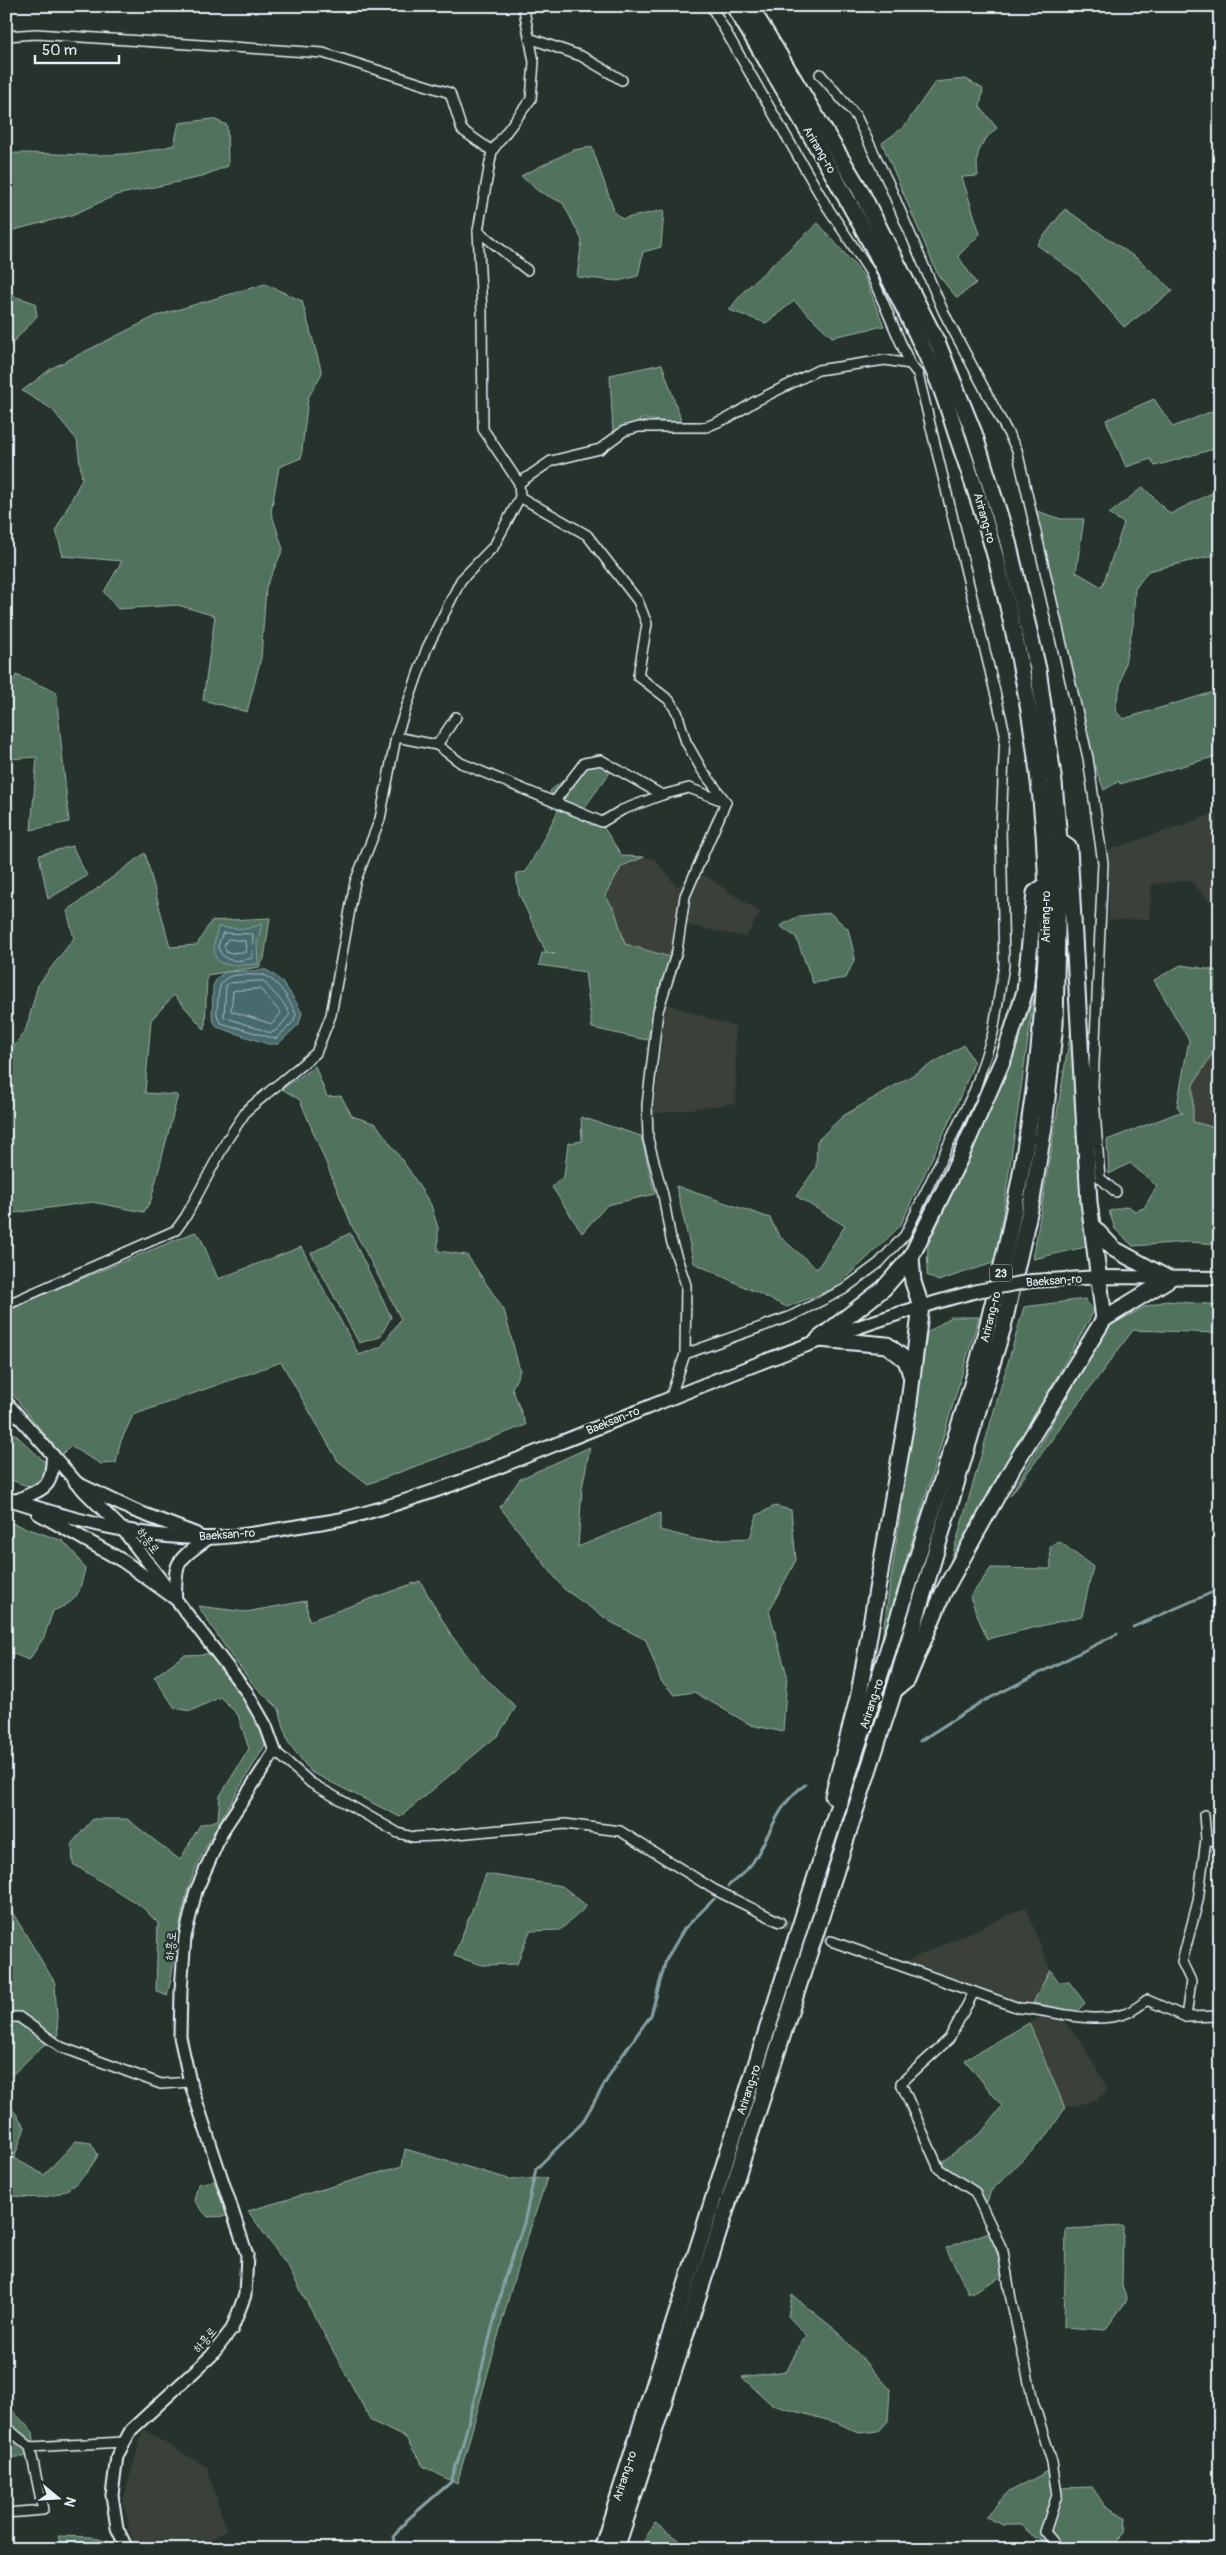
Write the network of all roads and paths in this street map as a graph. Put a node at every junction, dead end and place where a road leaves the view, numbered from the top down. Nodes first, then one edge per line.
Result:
1 (526, 6) edge
2 (711, 6) edge
3 (734, 6) edge
4 (750, 6) edge
5 (6, 36) edge
6 (530, 38) junction
7 (820, 74) dead end
8 (622, 80) dead end
9 (492, 151) junction
10 (478, 230) junction
11 (527, 270) dead end
12 (910, 364) junction
13 (519, 483) junction
14 (520, 497) junction
15 (456, 717) dead end
16 (396, 737) junction
17 (437, 745) junction
18 (662, 795) junction
19 (556, 801) junction
20 (726, 802) junction
21 (1059, 840) junction
22 (1046, 885) junction
23 (1116, 1192) dead end
24 (1092, 1226) junction
25 (911, 1257) junction
26 (1100, 1277) junction
27 (1170, 1278) junction
28 (1220, 1278) edge
29 (6, 1305) edge
30 (921, 1306) junction
31 (1104, 1319) junction
32 (819, 1339) junction
33 (685, 1354) junction
34 (912, 1380) junction
35 (670, 1398) junction
36 (6, 1402) edge
37 (53, 1456) junction
38 (76, 1483) junction
39 (11, 1499) edge
40 (123, 1530) junction
41 (208, 1538) junction
42 (175, 1598) junction
43 (894, 1691) junction
44 (275, 1752) junction
45 (1204, 1814) dead end
46 (836, 1816) junction
47 (1206, 1839) junction
48 (1220, 1842) edge
49 (780, 1922) tunnel mouth
50 (831, 1941) tunnel mouth
51 (974, 1992) junction
52 (1220, 2016) edge
53 (6, 2017) edge
54 (1186, 2017) junction
55 (190, 2082) junction
56 (6, 2427) edge
57 (124, 2442) junction
58 (30, 2446) junction
59 (6, 2513) edge
60 (127, 2549) edge
61 (602, 2549) edge
62 (616, 2549) edge
63 (1059, 2549) edge

1 - 6 street
2 - 12 street
3 - 22 highway, Arirang-ro / 23
4 - 21 highway, Arirang-ro / 23
5 - 9 street
6 - 8 street
6 - 9 street
7 - 23 street
9 - 10 street
10 - 11 street
10 - 13 street
12 - 13 street
12 - 33 street
13 - 14 street
14 - 16 street
14 - 20 street
15 - 17 street
16 - 17 street
16 - 29 street
17 - 19 street
18 - 19 street
18 - 19 street
18 - 20 street
20 - 33 street
21 - 24 highway
21 - 43 highway, Arirang-ro / 23
22 - 25 highway
22 - 46 highway, Arirang-ro / 23
24 - 26 highway
24 - 27 highway
25 - 30 highway
25 - 32 highway
26 - 27 main road, Baeksan-ro
26 - 30 main road, Baeksan-ro, bridge
26 - 31 highway
27 - 28 main road, Baeksan-ro
27 - 31 highway
30 - 32 main road, Baeksan-ro
30 - 34 highway
31 - 43 highway
32 - 34 highway
32 - 35 main road, Baeksan-ro
33 - 35 street
34 - 46 highway
35 - 41 main road, Baeksan-ro
36 - 37 street, 하흥로
37 - 38 street, 하흥로
37 - 39 main road
38 - 40 street, 하흥로
38 - 41 main road
39 - 40 main road, Baeksan-ro
39 - 42 main road
40 - 41 main road, Baeksan-ro
40 - 42 street, 하흥로
41 - 42 main road
42 - 44 street, 하흥로
43 - 62 highway, Arirang-ro / 23
44 - 49 street
44 - 55 street, 하흥로
45 - 47 street
46 - 61 highway, Arirang-ro / 23
47 - 48 street
47 - 54 street
50 - 51 street
51 - 54 street
51 - 63 street
52 - 54 street
53 - 55 street
55 - 57 street, 하흥로
56 - 58 street
57 - 58 street
57 - 60 street, 하흥로
58 - 59 street

